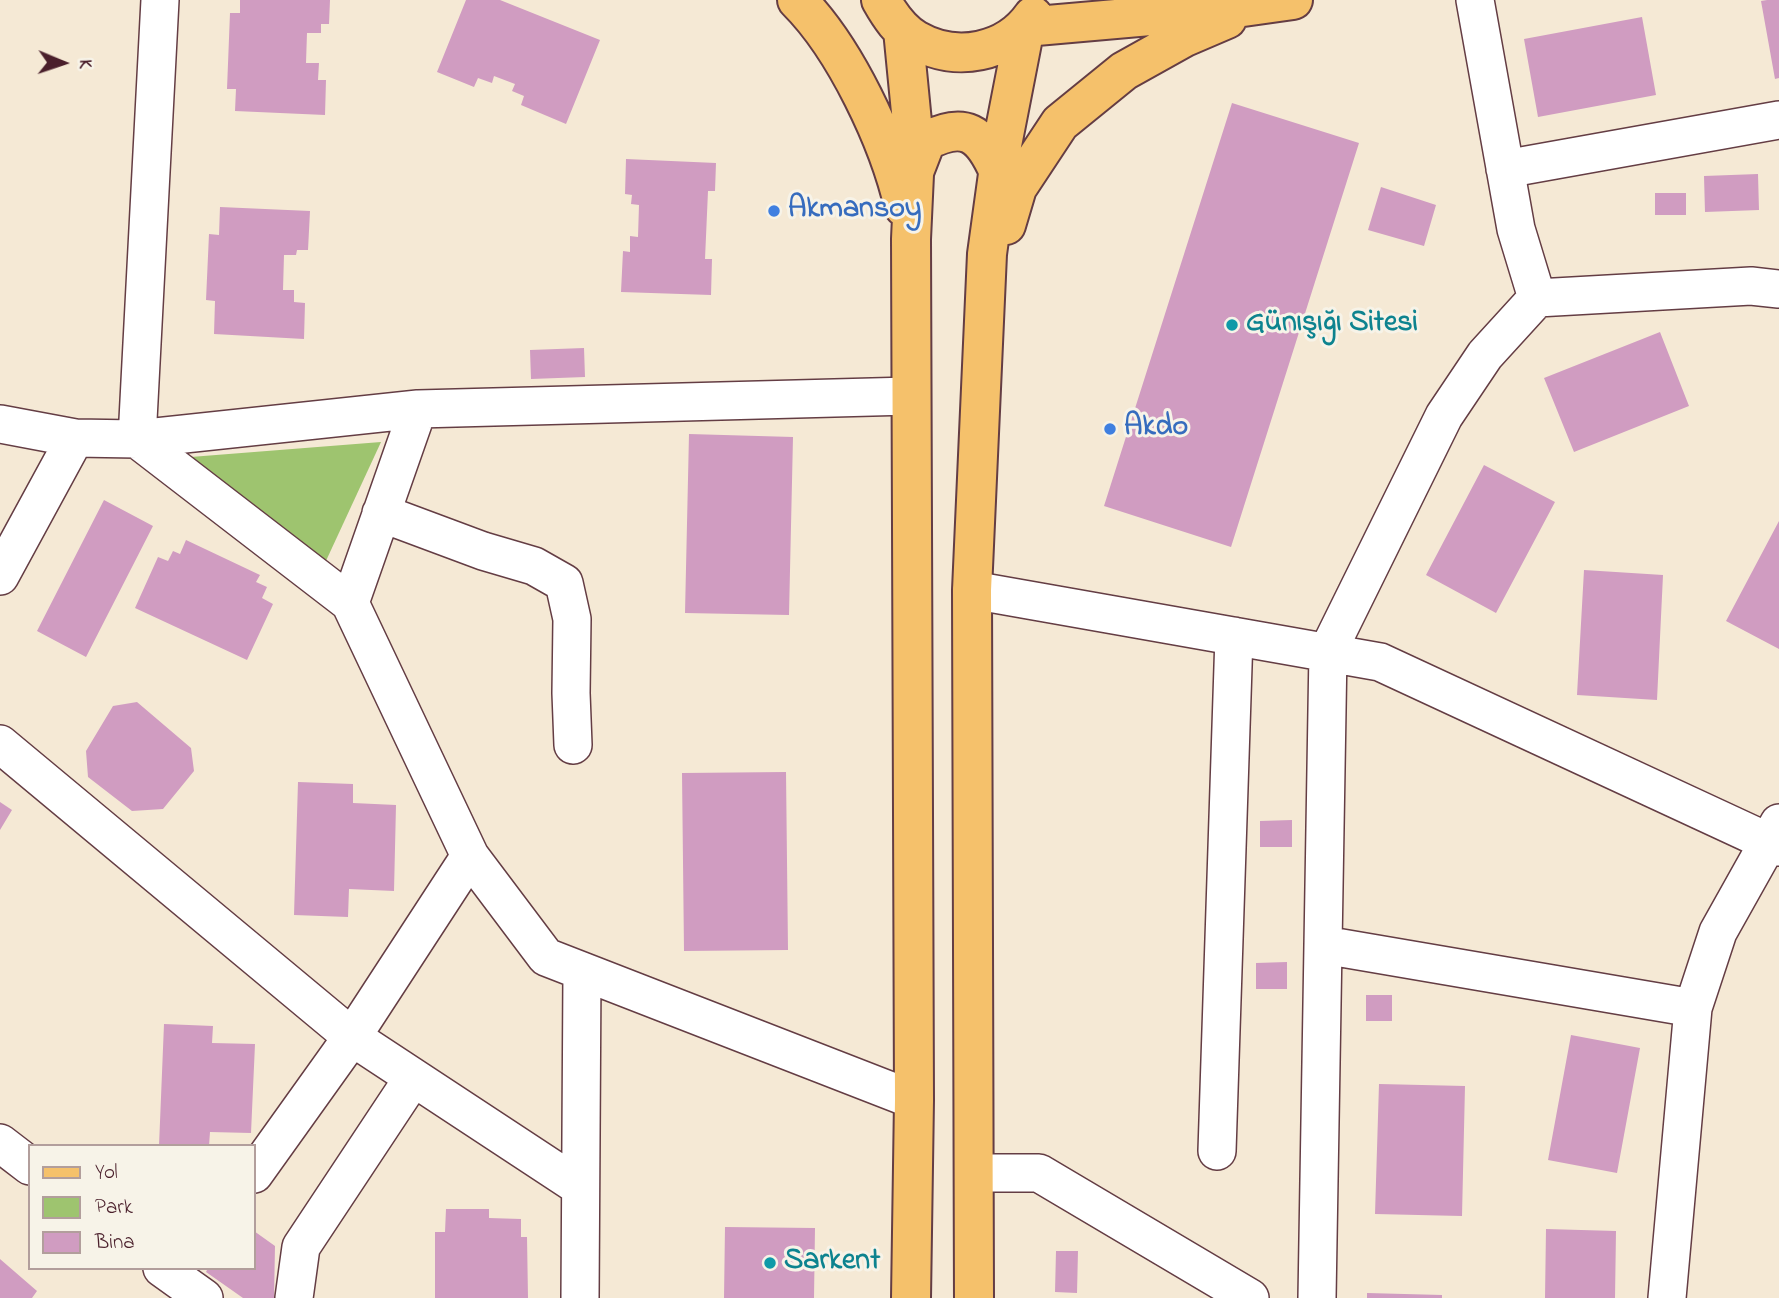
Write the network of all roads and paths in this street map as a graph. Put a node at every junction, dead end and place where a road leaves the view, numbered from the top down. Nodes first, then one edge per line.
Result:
1 (160, 0) edge
2 (797, 0) edge
3 (1475, 0) edge
4 (1277, 2) edge
5 (883, 10) edge
6 (1035, 14) edge
7 (1779, 120) edge
8 (1505, 169) junction
9 (998, 170) junction
10 (914, 172) junction
11 (911, 239) junction
12 (1779, 289) edge
13 (985, 294) junction
14 (1537, 298) junction
15 (910, 396) junction
16 (418, 409) junction
17 (0, 424) edge
18 (75, 438) junction
19 (137, 439) junction
20 (382, 513) junction
21 (0, 576) edge
22 (972, 590) junction
23 (350, 603) junction
24 (1234, 636) junction
25 (1328, 651) junction
26 (0, 744) edge
27 (573, 745) dead end
28 (1776, 838) edge
29 (470, 856) junction
30 (1324, 945) junction
31 (582, 971) junction
32 (1693, 1008) junction
33 (352, 1037) junction
34 (413, 1078) junction
35 (914, 1100) junction
36 (0, 1143) edge
37 (1217, 1151) dead end
38 (28, 1164) edge
39 (256, 1171) edge
40 (976, 1173) junction
41 (580, 1187) junction
42 (293, 1298) edge
43 (580, 1298) edge
44 (911, 1298) edge
45 (974, 1298) edge
46 (1250, 1298) edge
47 (1317, 1298) edge
48 (1667, 1298) edge

1 - 19 street
2 - 11 main road
3 - 8 street
4 - 6 main road
4 - 13 main road
5 - 6 main road
5 - 10 main road
6 - 9 main road
7 - 8 street
8 - 14 street
9 - 10 main road
9 - 13 main road
10 - 11 main road
11 - 15 main road
12 - 14 street
13 - 22 main road
14 - 25 street
15 - 16 street
15 - 35 main road
16 - 19 street
16 - 20 street
17 - 18 street
18 - 19 street
18 - 21 street
19 - 23 street
20 - 23 street
20 - 27 street
22 - 24 street
22 - 40 main road
23 - 29 street
24 - 25 street
24 - 37 street
25 - 28 street
25 - 30 street
26 - 33 street
28 - 32 street
29 - 31 street
29 - 33 street
30 - 32 street
30 - 47 street
31 - 35 street
31 - 41 street
32 - 48 street
33 - 34 street
33 - 39 street
34 - 41 street
34 - 42 street
35 - 44 main road
36 - 38 street
40 - 45 main road
40 - 46 street
41 - 43 street

